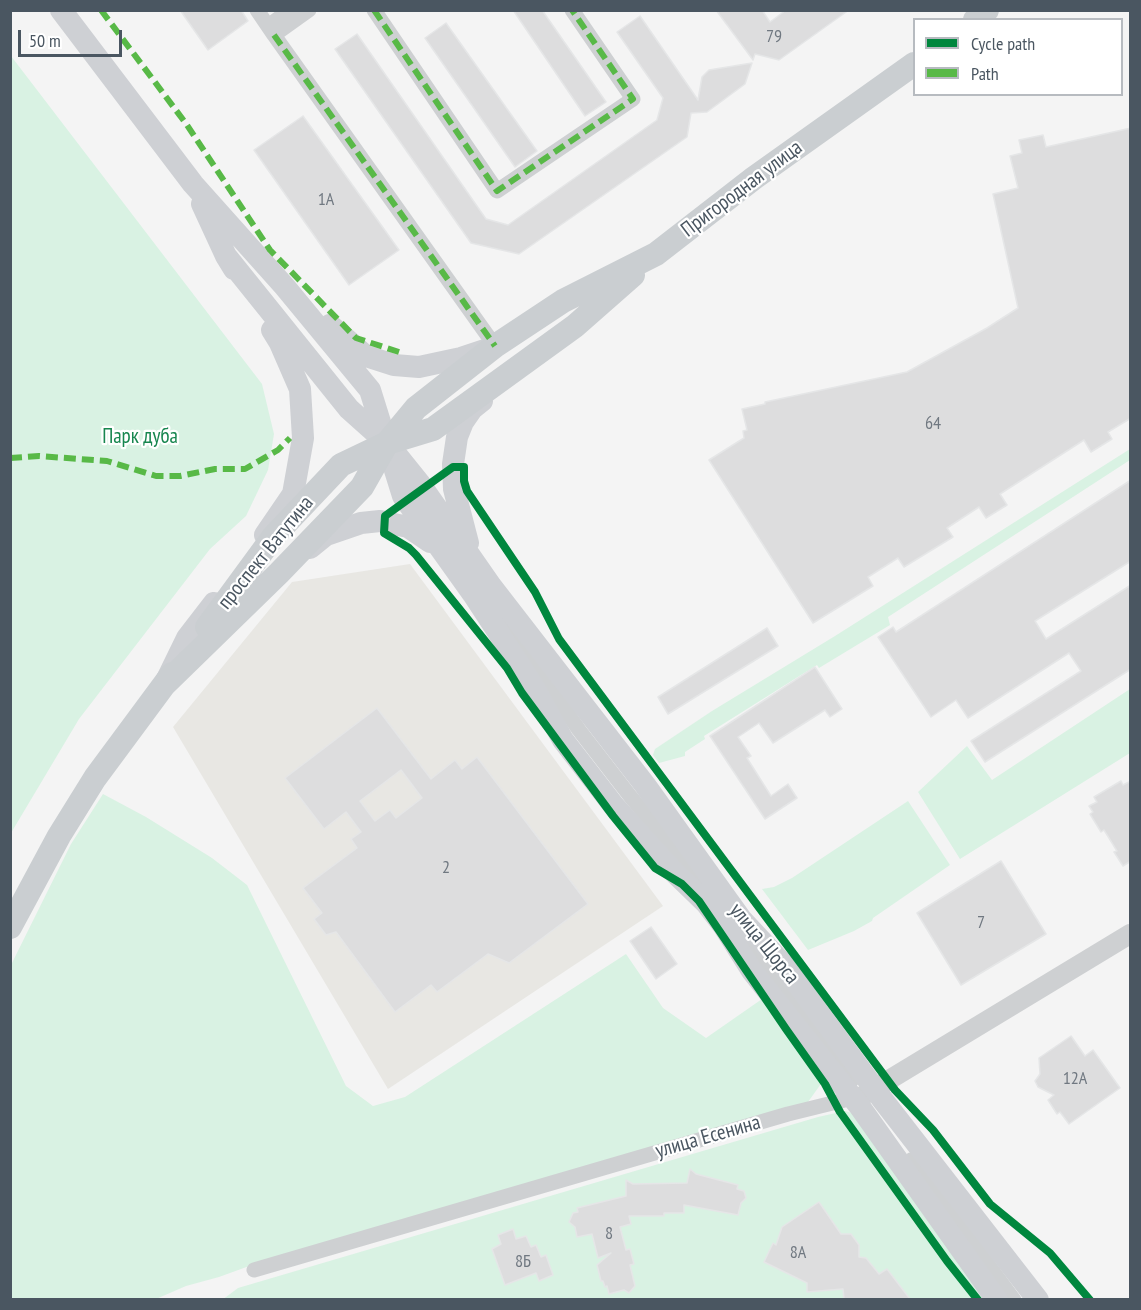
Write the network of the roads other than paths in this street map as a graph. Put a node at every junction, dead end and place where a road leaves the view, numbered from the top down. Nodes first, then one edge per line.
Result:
1 (61, 10) edge
2 (256, 10) edge
3 (290, 10) edge
4 (309, 10) edge
5 (374, 10) edge
6 (572, 10) edge
7 (271, 31) junction
8 (913, 65) edge
9 (193, 184) junction
10 (656, 254) junction
11 (226, 256) junction
12 (285, 287) junction
13 (563, 301) joint
14 (575, 326) junction
15 (495, 346) junction
16 (387, 443) junction
17 (463, 563) junction
18 (279, 573) junction
19 (482, 590) junction
20 (163, 686) junction
21 (10, 927) edge
22 (1131, 934) edge
23 (864, 1094) junction
24 (972, 1241) junction
25 (254, 1270) dead end
26 (997, 1299) edge
27 (1014, 1299) edge
28 (1027, 1299) edge
29 (1038, 1299) edge

1 - 9 main road
2 - 7 street
3 - 7 street
4 - 7 street
5 - 6 street
7 - 15 street
8 - 10 main road, Пригородная улица
9 - 11 main road
9 - 12 main road
10 - 13 main road, Пригородная улица
10 - 14 main road, проспект Ватутина
11 - 16 main road
11 - 20 main road
12 - 15 main road
12 - 16 main road
13 - 15 main road, проспект Ватутина
14 - 16 main road, проспект Ватутина
14 - 17 main road
15 - 16 main road, проспект Ватутина
16 - 17 main road, улица Щорса
16 - 18 main road, проспект Ватутина
16 - 20 main road, проспект Ватутина
17 - 18 main road
17 - 19 main road, улица Щорса
18 - 20 main road, проспект Ватутина
19 - 23 street, улица Щорса
19 - 23 main road, улица Щорса
19 - 23 main road, улица Щорса
20 - 21 main road, проспект Ватутина
22 - 23 street, улица Есенина
23 - 24 street, улица Щорса
23 - 25 street, улица Есенина
23 - 26 main road, улица Щорса
23 - 29 main road, улица Щорса
24 - 27 street, улица Щорса
24 - 28 street, улица Щорса

